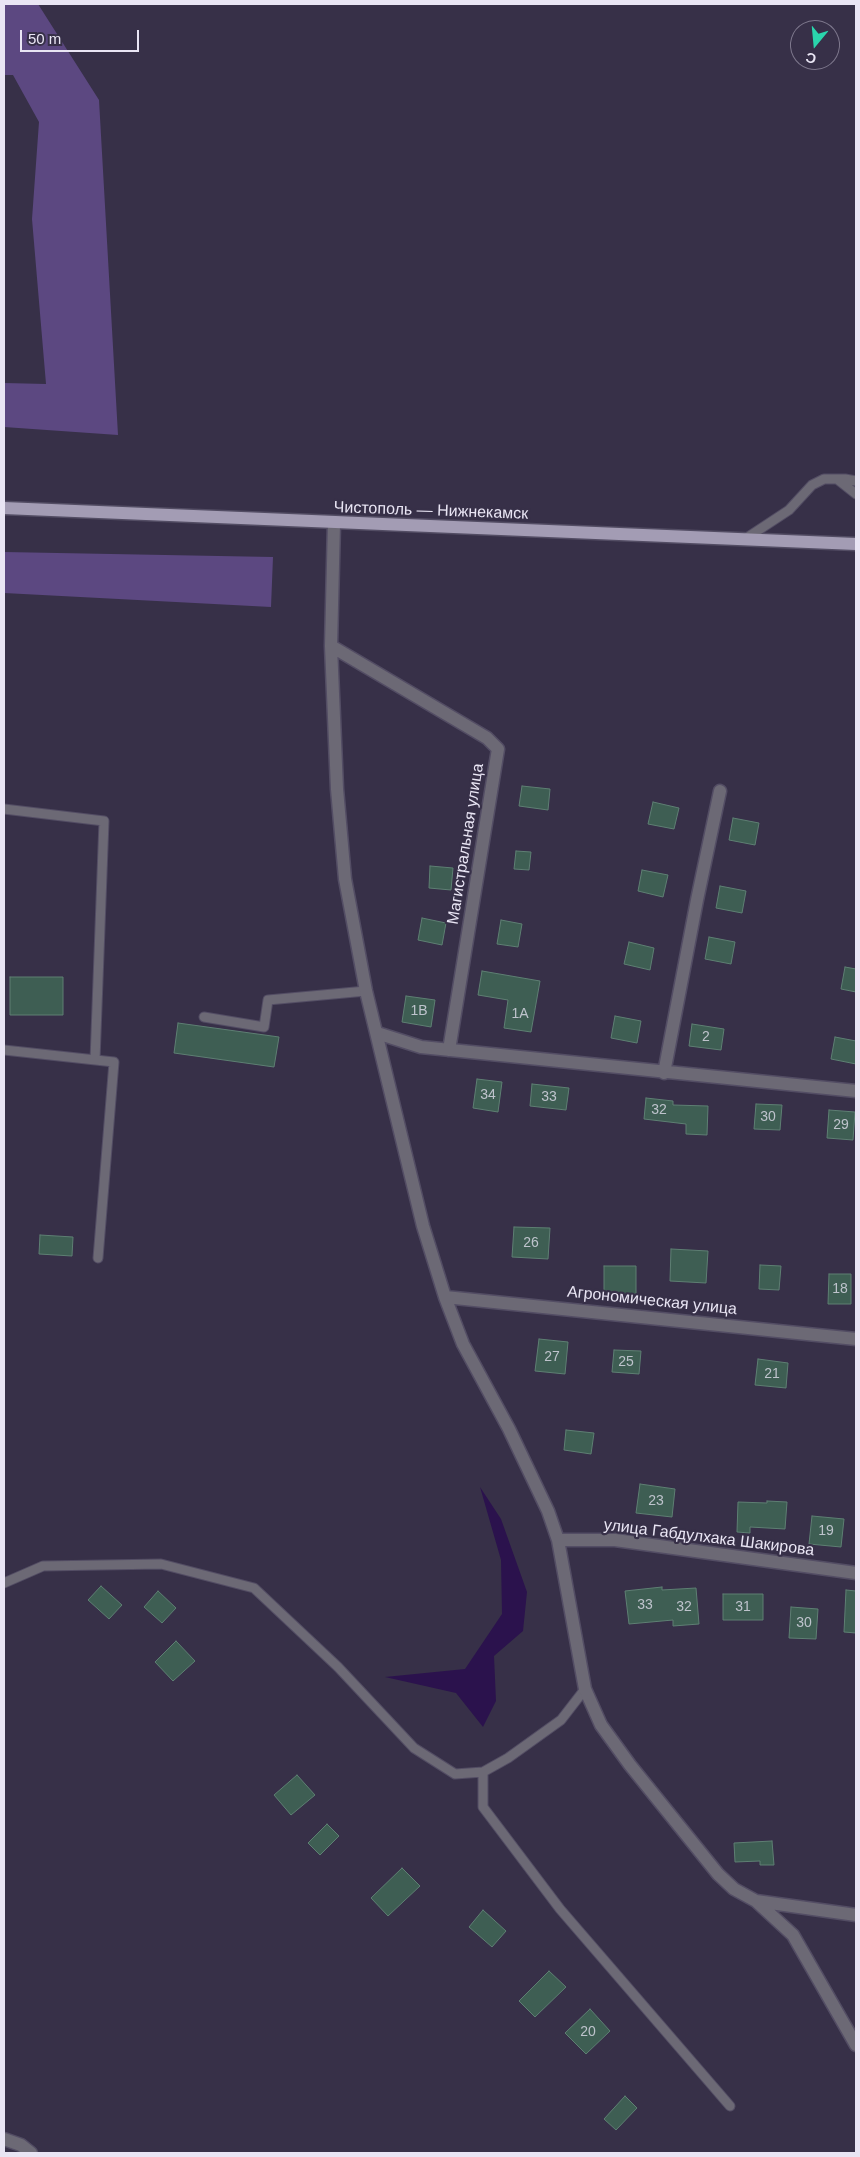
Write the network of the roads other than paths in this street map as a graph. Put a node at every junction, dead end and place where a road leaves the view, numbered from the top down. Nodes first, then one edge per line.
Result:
1 (837, 479) junction
2 (856, 481) edge
3 (856, 494) edge
4 (4, 508) edge
5 (334, 523) junction
6 (743, 540) junction
7 (856, 544) edge
8 (331, 646) junction
9 (720, 791) dead end
10 (4, 809) edge
11 (366, 991) junction
12 (204, 1017) dead end
13 (377, 1033) junction
14 (4, 1050) edge
15 (449, 1050) junction
16 (95, 1060) junction
17 (664, 1073) junction
18 (856, 1091) edge
19 (98, 1258) dead end
20 (445, 1296) junction
21 (856, 1339) edge
22 (558, 1540) junction
23 (856, 1573) edge
24 (4, 1582) edge
25 (585, 1689) junction
26 (483, 1772) junction
27 (756, 1901) junction
28 (856, 1915) edge
29 (856, 2045) edge
30 (730, 2106) dead end
31 (4, 2139) edge
32 (32, 2153) edge

1 - 2 lane
1 - 3 lane
1 - 6 lane
4 - 5 main road, Чистополь — Нижнекамск
5 - 6 main road, Чистополь — Нижнекамск
5 - 8 street
6 - 7 main road, Чистополь — Нижнекамск
8 - 11 street
8 - 15 street, Магистральная улица
9 - 17 street
10 - 16 lane
11 - 12 lane
11 - 13 street
13 - 15 street
13 - 20 street
14 - 16 lane
15 - 17 street
16 - 19 lane
17 - 18 street
20 - 21 street, Агрономическая улица
20 - 22 street
22 - 23 street, улица Габдулхака Шакирова
22 - 25 street
24 - 26 lane
25 - 26 lane
25 - 27 street
26 - 30 lane
27 - 28 street
27 - 29 street
31 - 32 street

